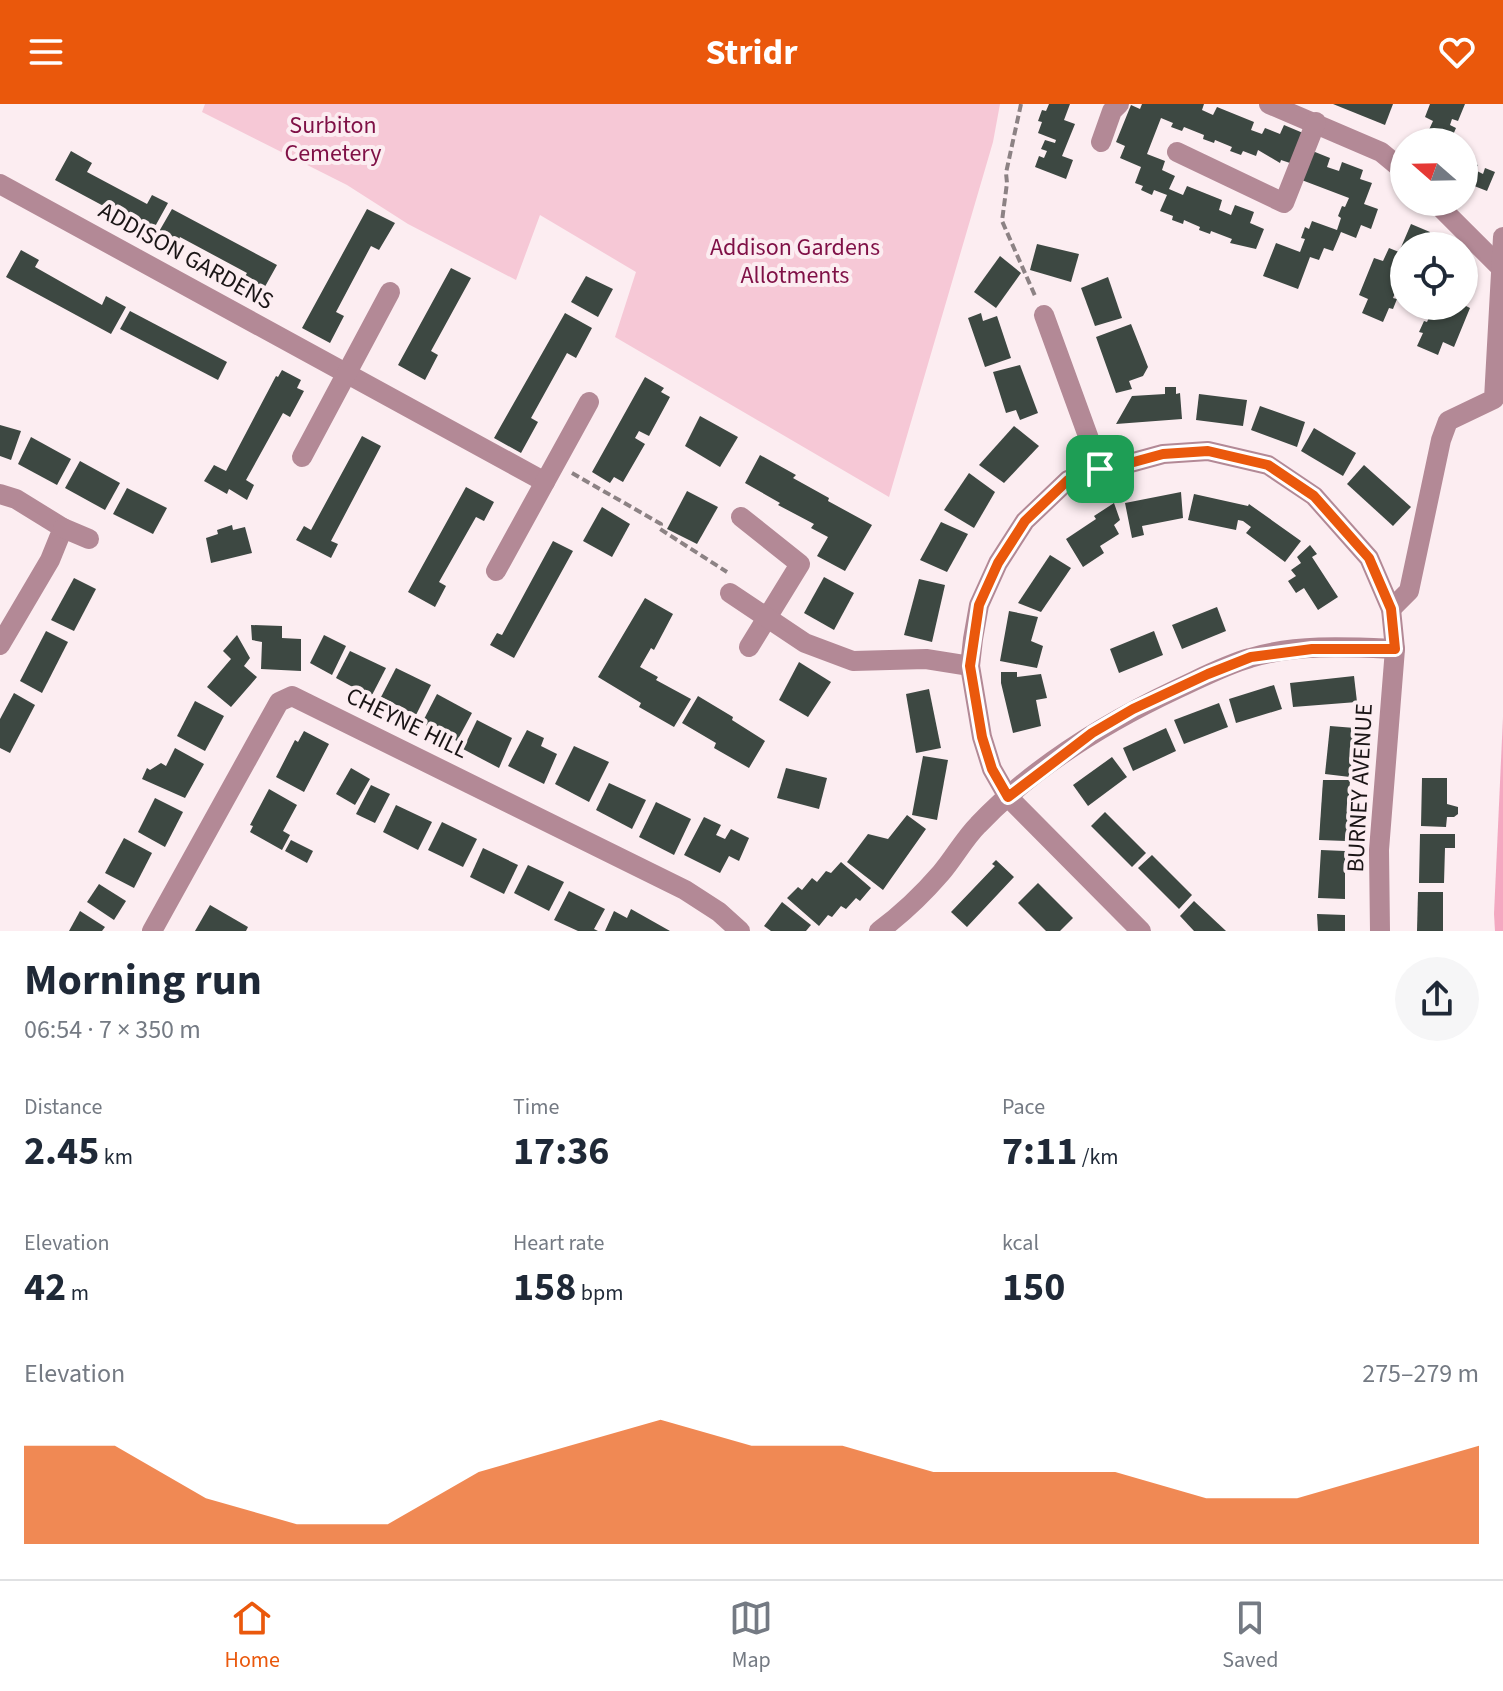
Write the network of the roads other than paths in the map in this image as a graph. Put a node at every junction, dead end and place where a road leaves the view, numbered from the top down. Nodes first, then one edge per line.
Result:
1 (1119, 104) edge
2 (1269, 104) edge
3 (1316, 122) junction
4 (1101, 142) dead end
5 (1177, 152) dead end
6 (1390, 159) edge
7 (0, 184) edge
8 (1449, 216) edge
9 (1503, 237) edge
10 (1501, 268) edge
11 (390, 292) dead end
12 (1044, 315) road end
13 (346, 373) junction
14 (589, 402) dead end
15 (302, 457) dead end
16 (1100, 469) junction
17 (545, 482) junction
18 (0, 494) edge
19 (741, 517) dead end
20 (63, 528) junction
21 (89, 539) dead end
22 (496, 571) dead end
23 (730, 593) road end
24 (1391, 609) junction
25 (768, 619) junction
26 (0, 645) edge
27 (749, 647) dead end
28 (1395, 649) junction
29 (970, 666) junction
30 (1008, 797) junction
31 (152, 931) edge
32 (740, 931) edge
33 (879, 931) edge
34 (1141, 931) edge
35 (1380, 931) edge

1 - 4 street
2 - 3 street
3 - 5 street
3 - 6 street
7 - 13 street, ADDISON GARDENS
8 - 10 street
9 - 10 street
10 - 24 street
11 - 13 street
12 - 16 street
13 - 15 street
13 - 17 street, ADDISON GARDENS
14 - 17 street
16 - 24 street, BURNEY AVENUE
16 - 29 street, BURNEY AVENUE
17 - 22 street
18 - 20 street
19 - 25 street
20 - 21 street
20 - 26 street
23 - 25 street
24 - 28 street, BURNEY AVENUE
25 - 27 street
25 - 29 street
28 - 30 street
28 - 35 street, BURNEY AVENUE
29 - 30 street, BURNEY AVENUE
30 - 33 street
30 - 34 street, BURNEY AVENUE
31 - 32 street, CHEYNE HILL

